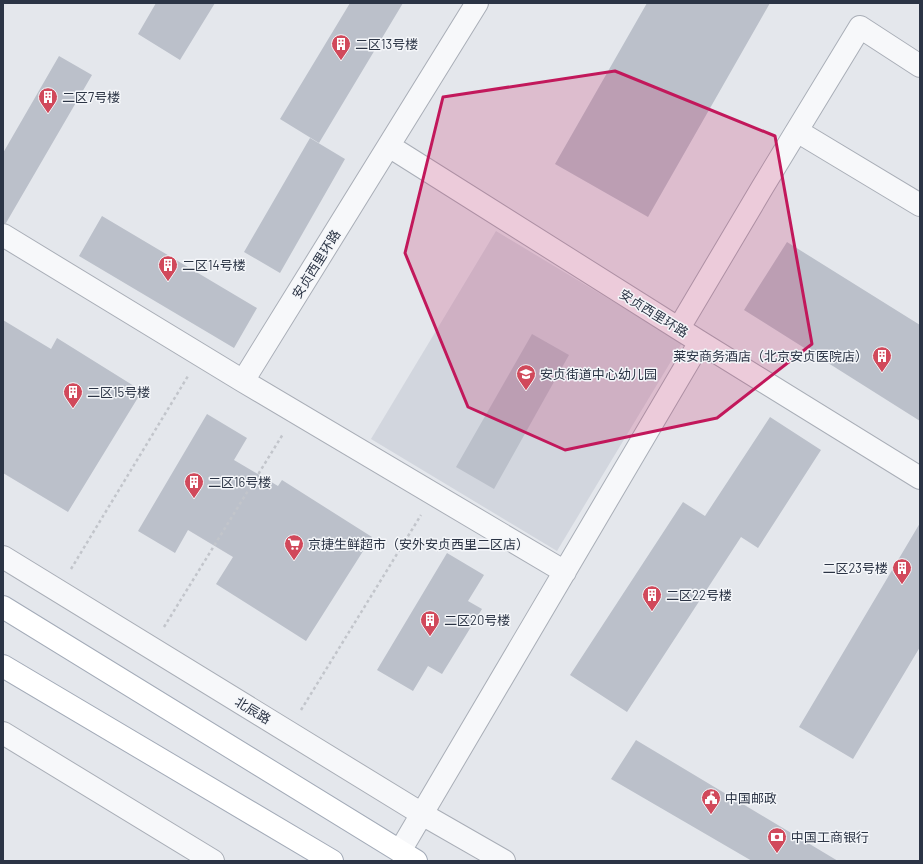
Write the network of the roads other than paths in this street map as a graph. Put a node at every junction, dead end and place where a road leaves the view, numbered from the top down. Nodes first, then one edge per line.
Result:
1 (477, 3) edge
2 (920, 66) edge
3 (797, 131) junction
4 (389, 146) junction
5 (920, 204) edge
6 (3, 236) edge
7 (679, 328) junction
8 (700, 342) junction
9 (243, 381) junction
10 (920, 478) edge
11 (3, 557) edge
12 (565, 572) junction
13 (3, 607) edge
14 (3, 666) edge
15 (3, 733) edge
16 (422, 814) junction
17 (408, 856) edge
18 (213, 861) edge
19 (332, 861) edge
20 (504, 861) edge

1 - 4 street, 安贞西里环路
2 - 3 street
3 - 5 street
3 - 7 street
4 - 7 street, 安贞西里环路
4 - 9 street, 安贞西里环路
6 - 9 street
7 - 8 street, 安贞西里环路
8 - 10 street, 安贞西里环路
8 - 12 street
9 - 12 street
11 - 16 street, 北辰路
12 - 16 street
13 - 17 main road
14 - 19 main road
15 - 18 street
16 - 17 street
16 - 20 street, 北辰路

